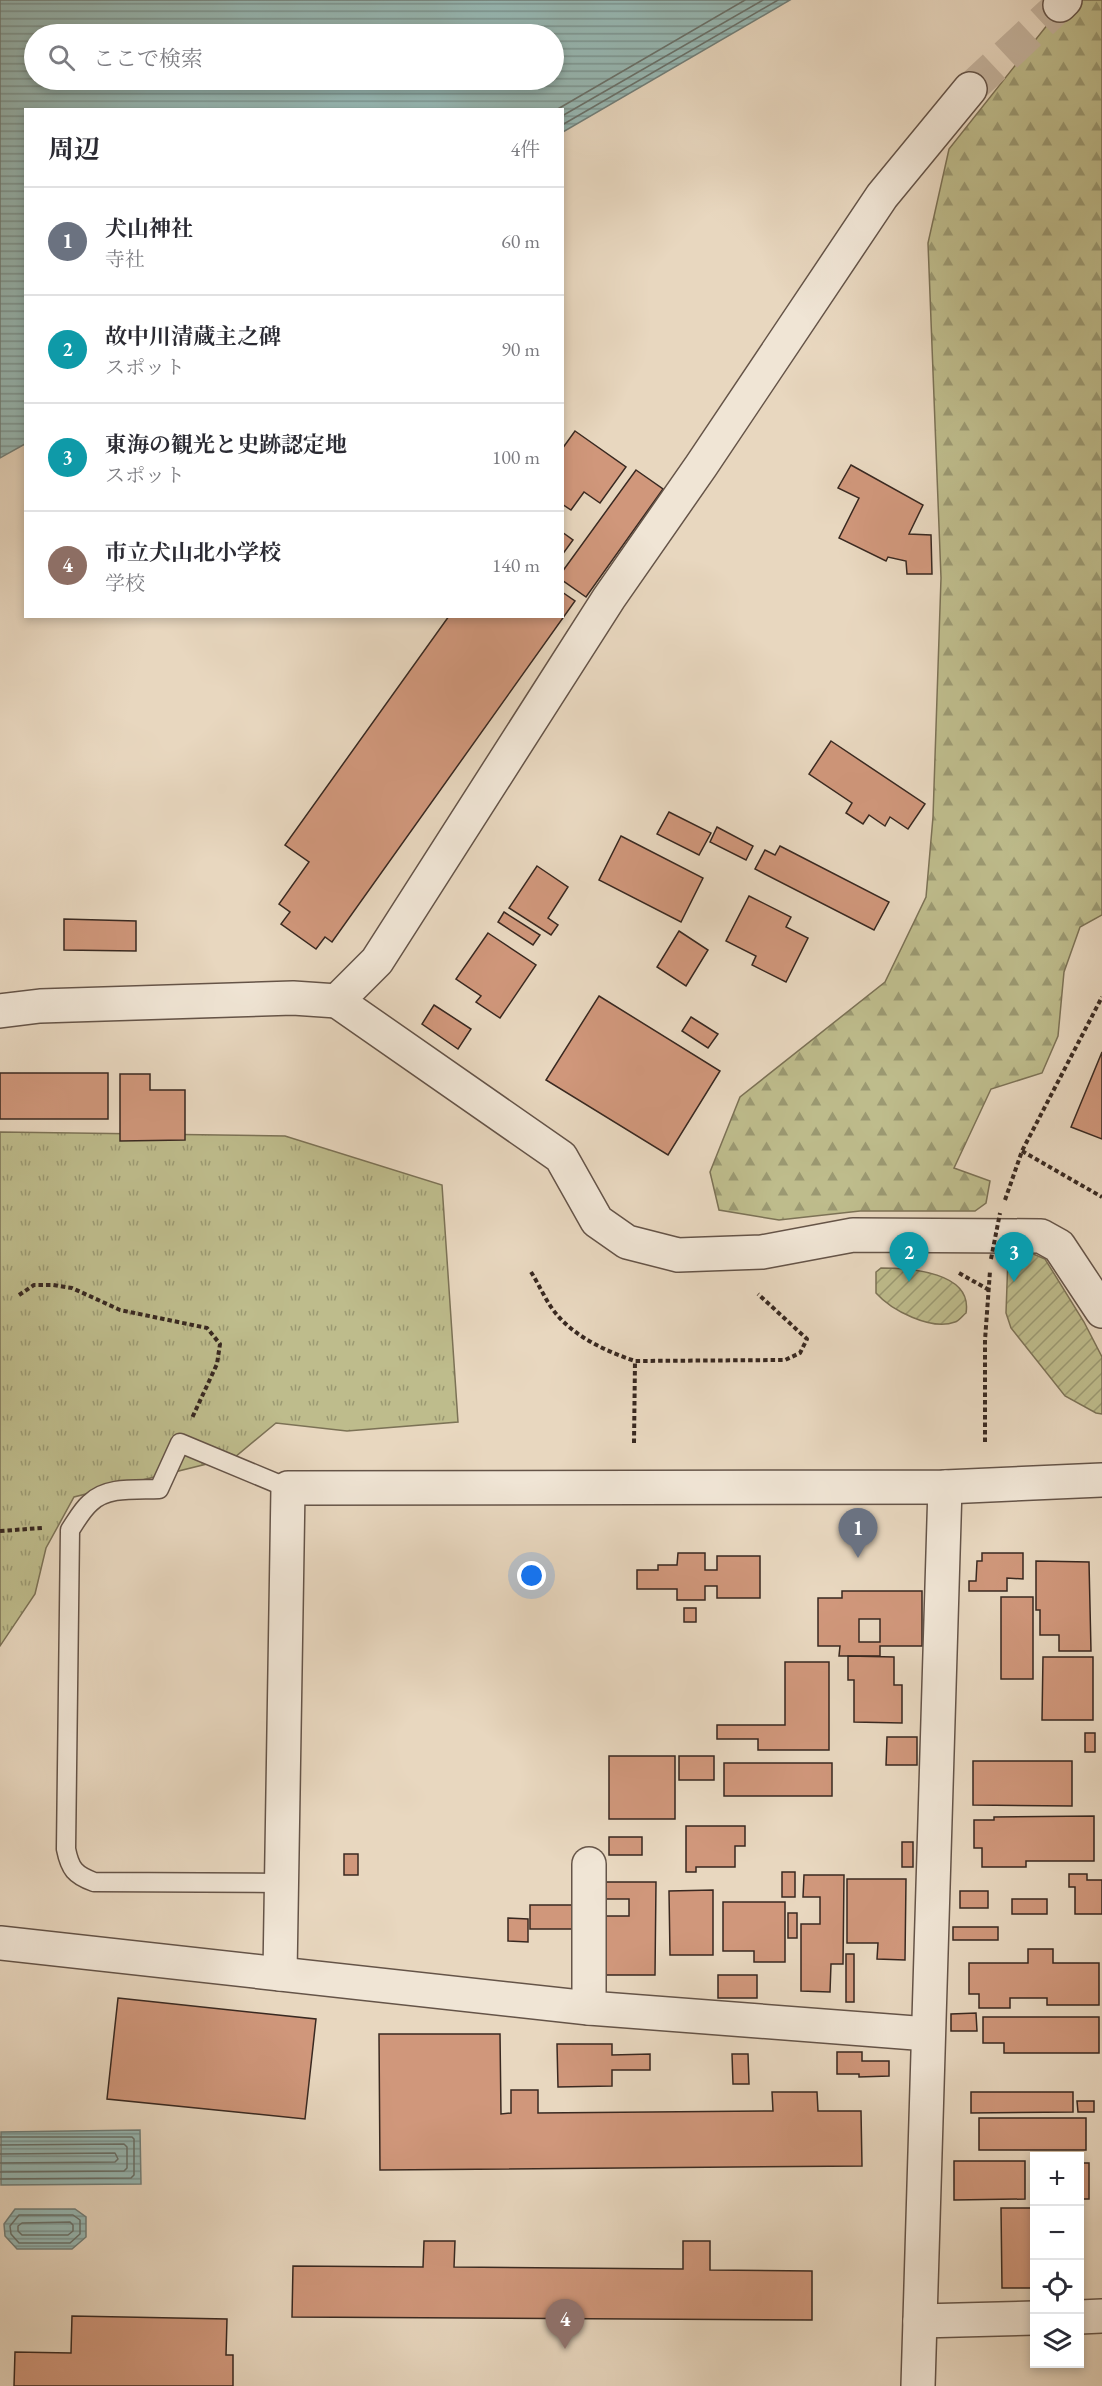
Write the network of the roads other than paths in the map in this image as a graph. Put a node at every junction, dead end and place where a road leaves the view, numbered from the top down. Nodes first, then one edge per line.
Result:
1 (970, 89) tunnel mouth
2 (336, 1001) junction
3 (0, 1011) edge
4 (1102, 1311) edge
5 (1102, 1480) edge
6 (945, 1487) junction
7 (288, 1488) junction
8 (589, 1864) dead end
9 (281, 1883) junction
10 (0, 1943) edge
11 (280, 1974) junction
12 (589, 2008) junction
13 (928, 2034) junction
14 (1102, 2316) edge
15 (1084, 2317) edge
16 (1030, 2318) edge
17 (920, 2321) junction
18 (918, 2386) edge

1 - 2 street
2 - 3 street
2 - 4 street
5 - 6 street
6 - 7 street
6 - 13 street
7 - 9 street
7 - 9 lane
8 - 12 street
9 - 11 street
10 - 11 street
11 - 12 street
12 - 13 street
13 - 17 street
14 - 15 street
16 - 17 street
17 - 18 street

